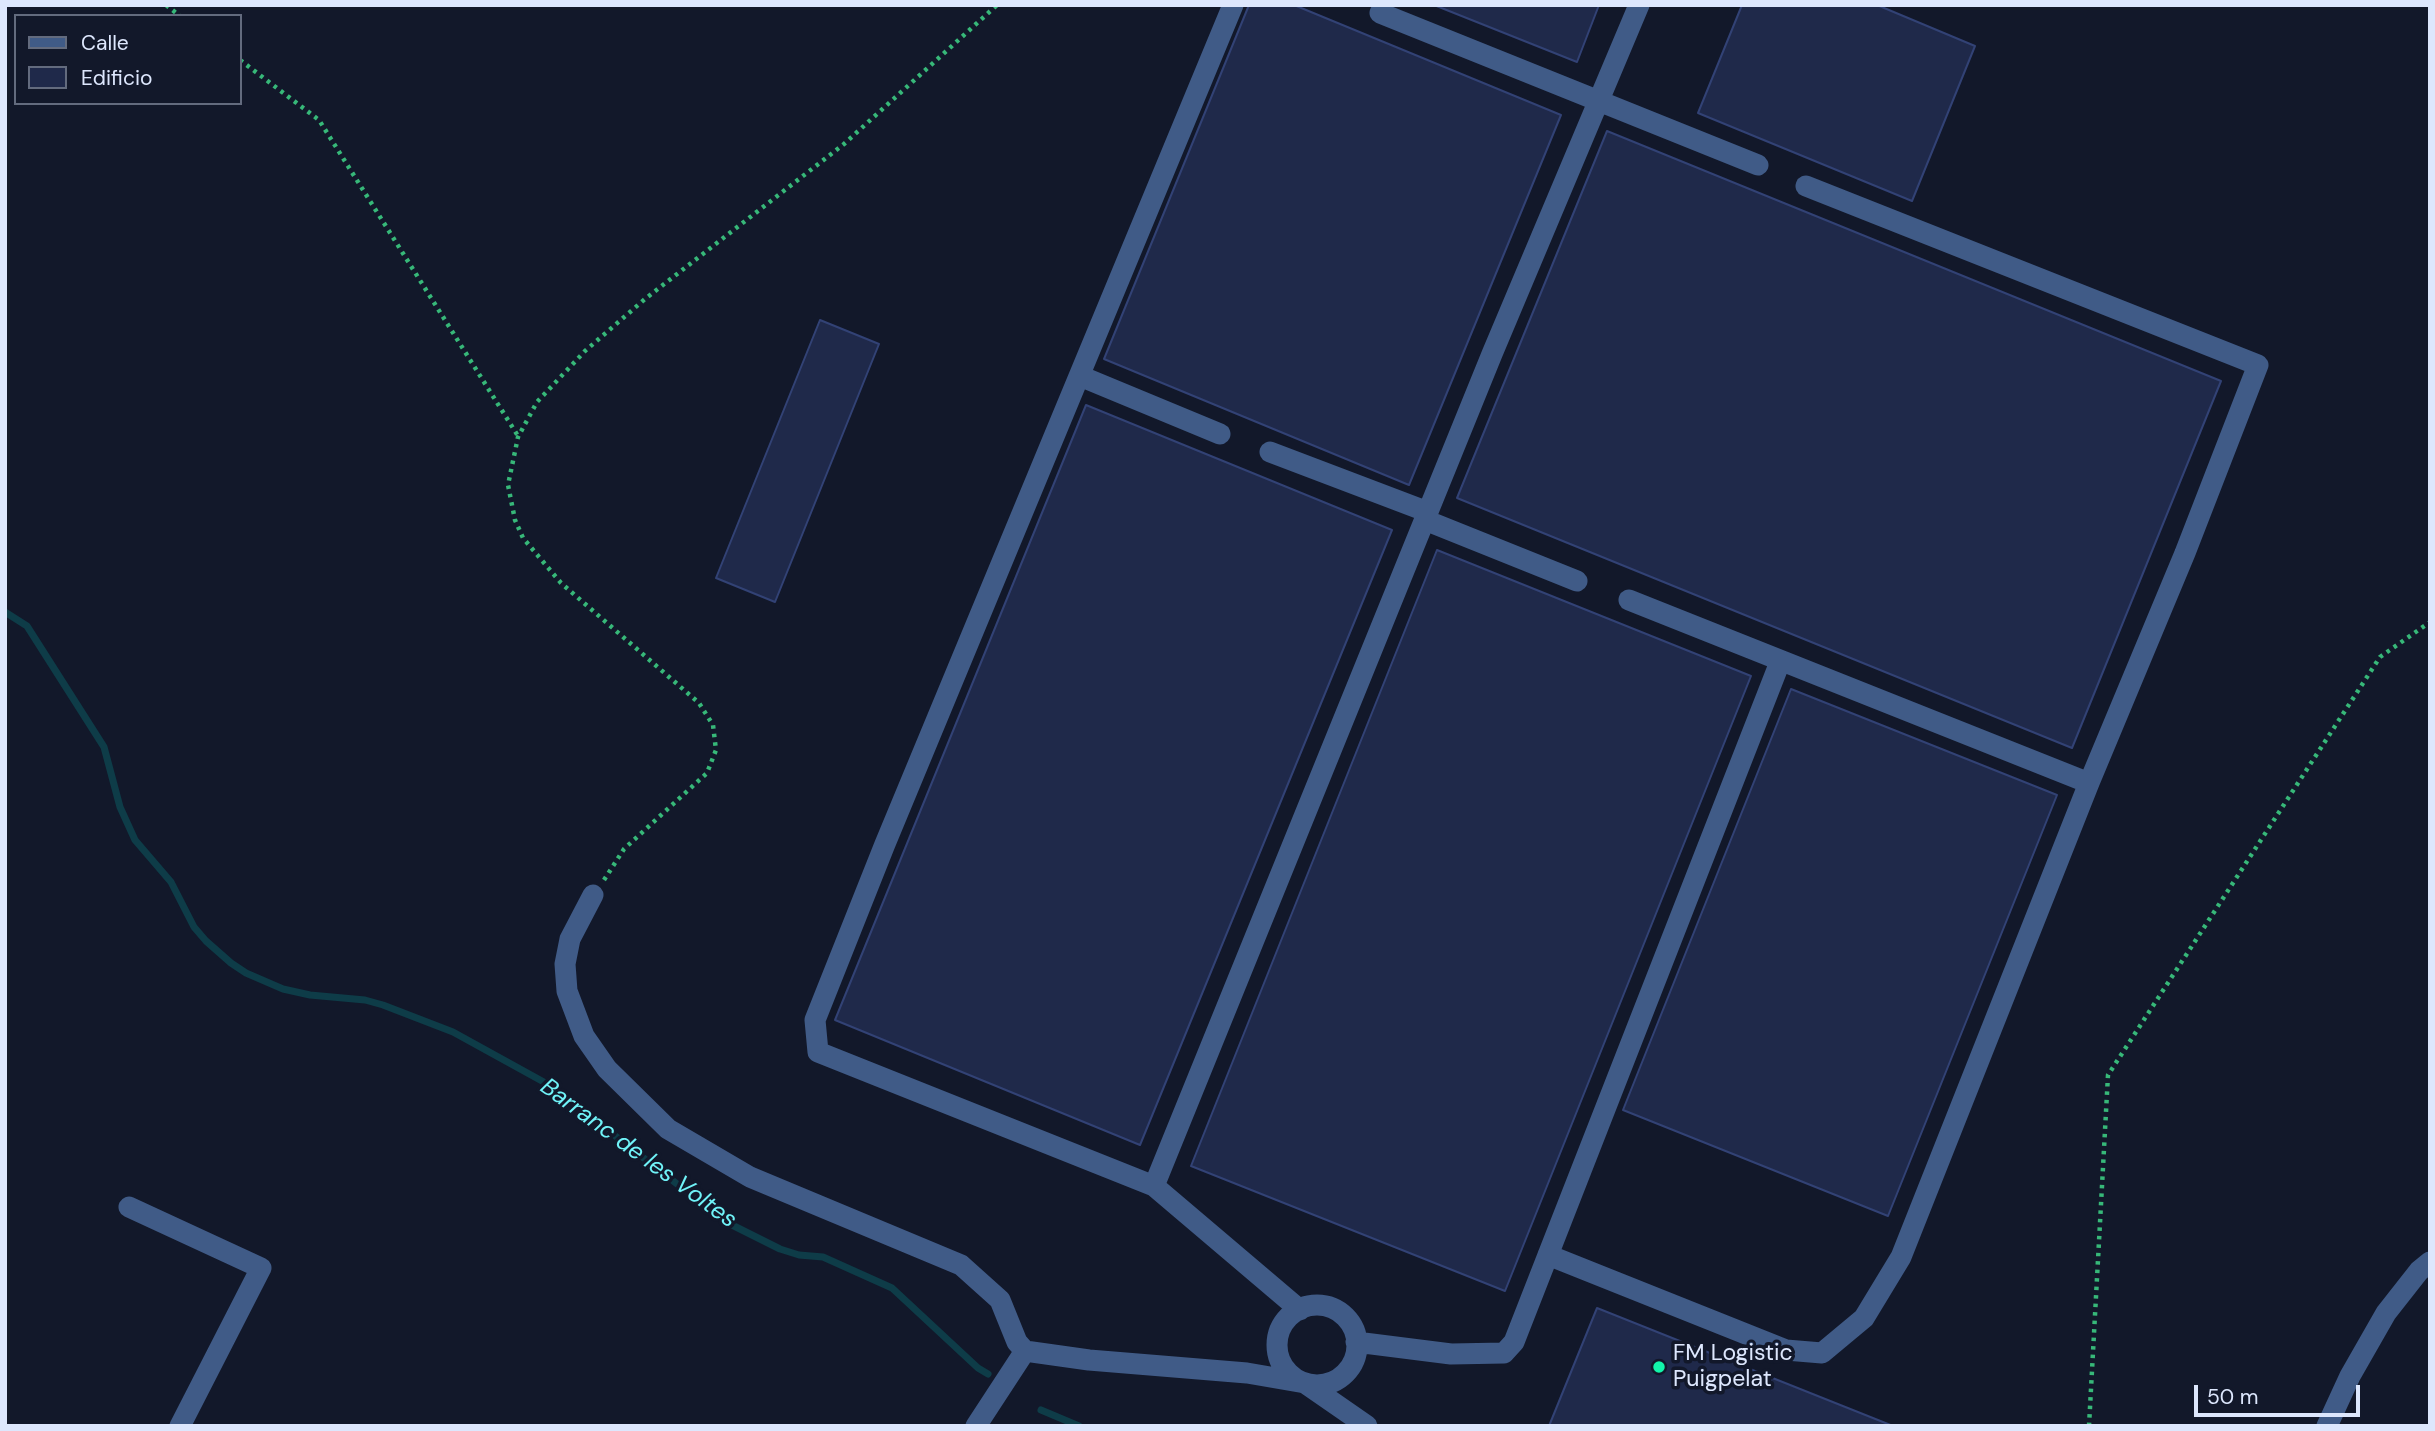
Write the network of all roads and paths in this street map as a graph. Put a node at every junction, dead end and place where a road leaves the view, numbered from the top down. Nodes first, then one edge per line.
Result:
1 (997, 5) edge
2 (1233, 5) edge
3 (1639, 5) edge
4 (1380, 13) dead end
5 (242, 62) edge
6 (1599, 101) junction
7 (1758, 165) dead end
8 (1806, 186) dead end
9 (1080, 376) junction
10 (1220, 434) dead end
11 (518, 437) junction
12 (1270, 452) dead end
13 (1427, 516) junction
14 (1577, 580) dead end
15 (1629, 600) dead end
16 (2430, 622) edge
17 (1780, 662) junction
18 (2089, 783) junction
19 (593, 895) joint
20 (1154, 1186) junction
21 (129, 1207) dead end
22 (1548, 1255) junction
23 (2430, 1262) edge
24 (1300, 1310) junction
25 (1356, 1342) junction
26 (1025, 1351) junction
27 (1305, 1384) junction
28 (180, 1426) edge
29 (976, 1426) edge
30 (1367, 1426) edge
31 (2090, 1426) edge
32 (2328, 1426) edge

1 - 11 path
2 - 9 street
3 - 6 street
4 - 6 street
5 - 11 path
6 - 7 street
6 - 13 street
8 - 18 street
9 - 10 street
9 - 20 street
11 - 19 path
12 - 13 street
13 - 14 street
13 - 20 street
15 - 17 street
16 - 31 path
17 - 18 street
17 - 22 street
18 - 22 street
19 - 26 street
20 - 24 street
21 - 28 street
22 - 25 street
23 - 32 street
24 - 25 street
24 - 27 street
25 - 27 street
26 - 27 street
26 - 29 street
27 - 30 street

